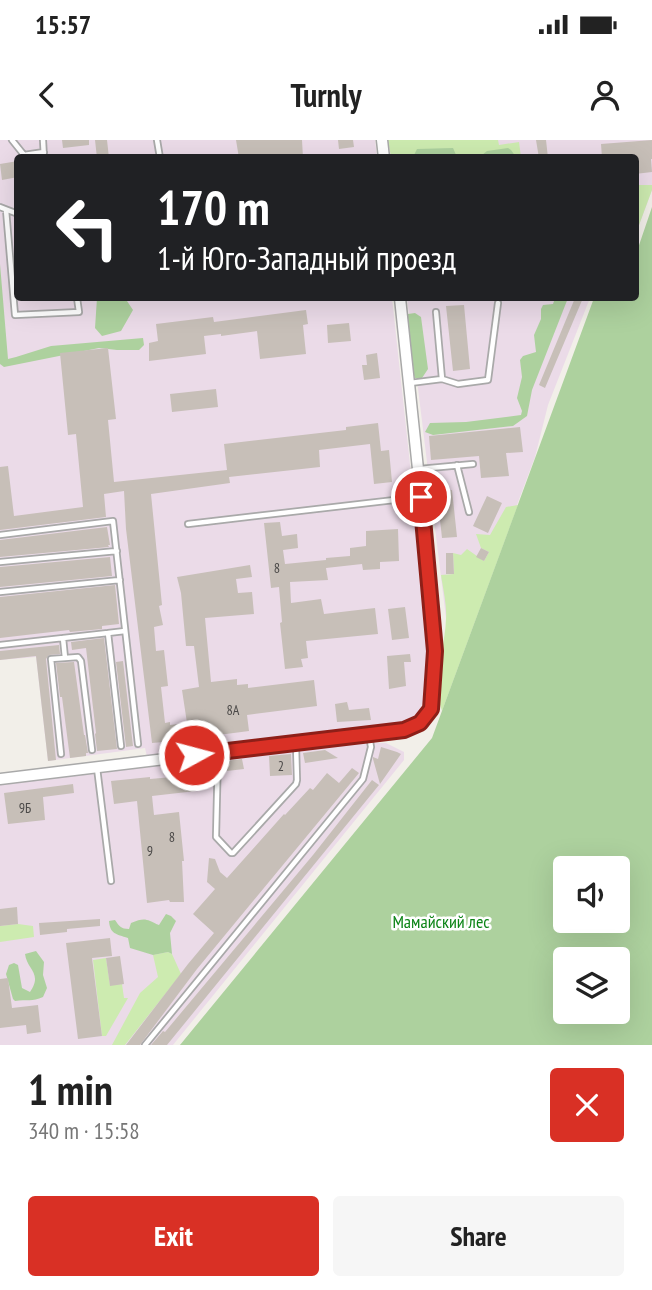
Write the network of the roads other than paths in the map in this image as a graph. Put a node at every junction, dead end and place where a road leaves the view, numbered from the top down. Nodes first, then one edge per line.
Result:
1 (3, 208) edge
2 (78, 301) edge
3 (400, 301) edge
4 (498, 303) dead end
5 (436, 312) dead end
6 (442, 379) junction
7 (409, 383) junction
8 (472, 464) dead end
9 (457, 465) junction
10 (418, 469) junction
11 (421, 497) junction
12 (469, 512) dead end
13 (188, 524) dead end
14 (0, 535) edge
15 (117, 551) junction
16 (0, 562) edge
17 (120, 580) junction
18 (0, 592) edge
19 (126, 631) junction
20 (108, 633) junction
21 (63, 638) junction
22 (0, 645) edge
23 (65, 658) junction
24 (368, 734) junction
25 (296, 743) junction
26 (138, 744) dead end
27 (121, 746) dead end
28 (92, 750) dead end
29 (218, 752) junction
30 (61, 754) dead end
31 (97, 768) junction
32 (0, 779) edge
33 (111, 881) dead end
34 (145, 1045) edge

1 - 2 lane
3 - 7 street
4 - 6 lane
5 - 6 lane
6 - 7 lane
7 - 10 street
8 - 9 lane
9 - 10 lane
9 - 12 lane
10 - 11 street
11 - 13 lane
11 - 24 street
14 - 15 lane
15 - 16 lane
15 - 17 lane
17 - 18 lane
17 - 19 lane
19 - 20 lane
19 - 26 lane
20 - 21 lane
20 - 27 lane
21 - 22 lane
21 - 23 lane
23 - 28 lane
23 - 30 lane
24 - 25 street
24 - 34 lane
25 - 29 street
25 - 29 lane
29 - 31 street
31 - 32 street
31 - 33 lane

